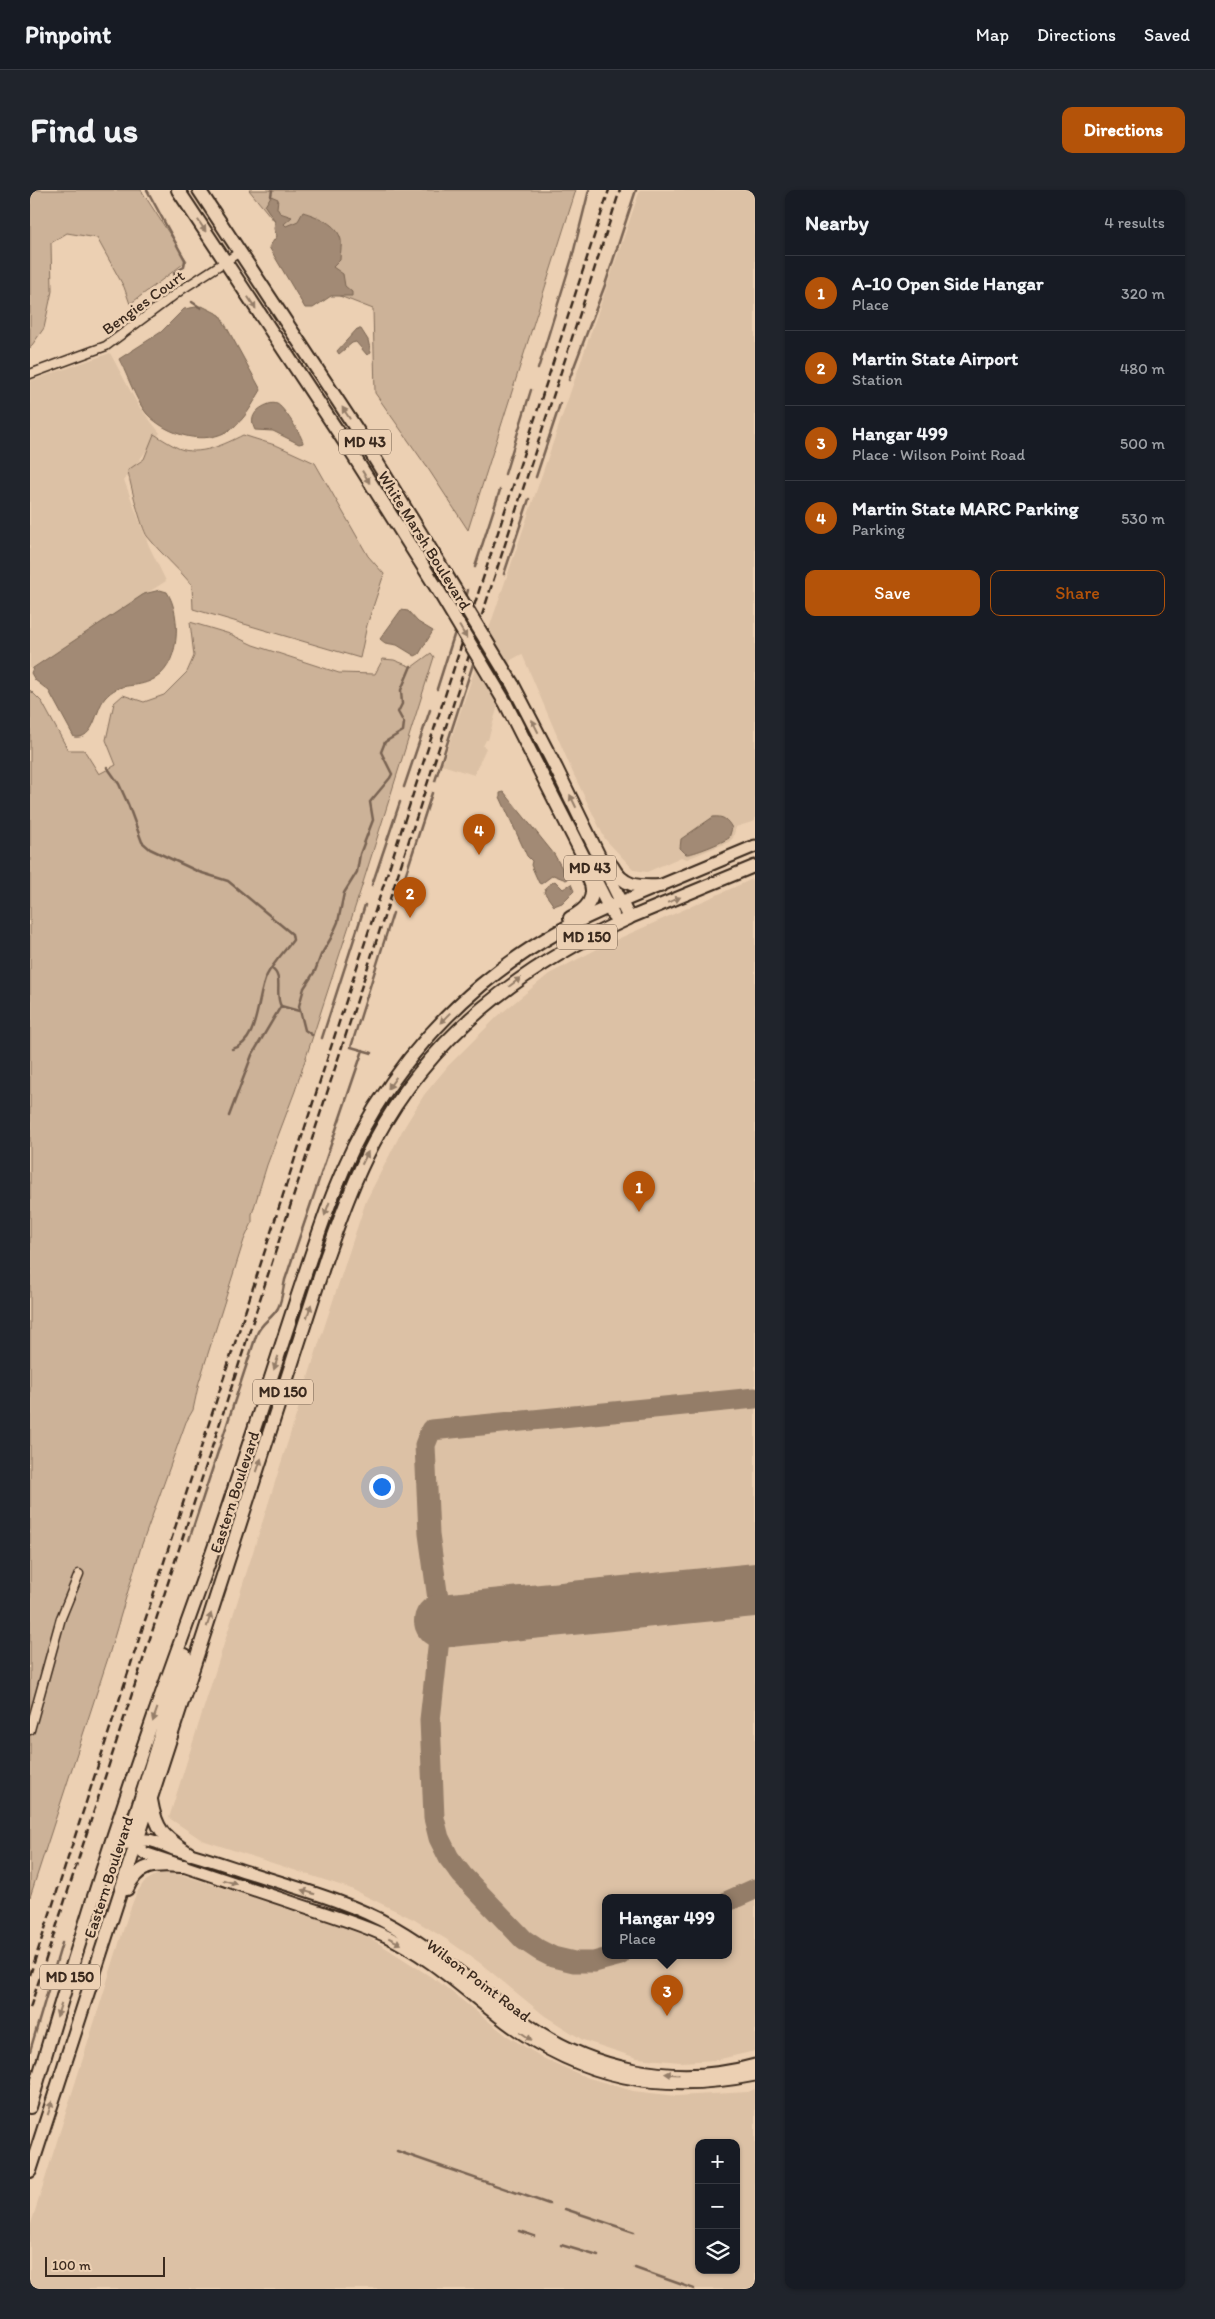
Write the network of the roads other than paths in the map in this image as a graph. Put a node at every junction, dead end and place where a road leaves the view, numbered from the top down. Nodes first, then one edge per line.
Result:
1 (178, 190) edge
2 (199, 190) edge
3 (240, 252) junction
4 (226, 262) junction
5 (30, 374) edge
6 (562, 813) junction
7 (589, 834) junction
8 (755, 846) edge
9 (755, 866) edge
10 (660, 886) junction
11 (615, 905) junction
12 (623, 921) junction
13 (552, 935) junction
14 (79, 1574) dead end
15 (202, 1587) junction
16 (30, 1730) edge
17 (151, 1799) junction
18 (136, 1843) junction
19 (111, 1848) junction
20 (190, 1854) junction
21 (184, 1866) junction
22 (359, 1911) junction
23 (355, 1923) junction
24 (107, 1932) junction
25 (755, 2065) edge
26 (755, 2075) edge
27 (30, 2107) edge
28 (30, 2171) edge

1 -> 4 main road, White Marsh Boulevard / MD 43
2 - 3 main road, White Marsh Boulevard / MD 43
3 - 4 street, Bengies Court
7 -> 3 main road, White Marsh Boulevard / MD 43, bridge
4 - 5 street, Bengies Court
4 -> 6 main road, White Marsh Boulevard / MD 43, bridge
6 - 11 main road, White Marsh Boulevard / MD 43
6 - 13 main road
7 - 10 main road
7 - 11 main road, White Marsh Boulevard / MD 43
8 - 10 street, Eastern Boulevard / MD 150
12 -> 9 street, Eastern Boulevard / MD 150
10 - 11 street, Eastern Boulevard / MD 150
11 - 12 main road, White Marsh Boulevard / MD 43
11 - 13 main road, Eastern Boulevard / MD 150
17 -> 12 main road, Eastern Boulevard / MD 150
13 -> 15 main road, Eastern Boulevard / MD 150
14 - 16 street
15 - 18 main road
15 -> 19 main road, Eastern Boulevard / MD 150
17 - 18 main road, Eastern Boulevard / MD 150
17 - 20 main road
18 - 19 street, Wilson Point Road
18 - 20 street, Wilson Point Road
18 - 21 street, Wilson Point Road
18 - 24 main road, Eastern Boulevard / MD 150
19 -> 27 main road, Eastern Boulevard / MD 150
22 -> 20 street, Wilson Point Road
21 -> 23 street, Wilson Point Road
21 - 24 main road
22 - 23 street
25 -> 22 street, Wilson Point Road
23 -> 26 street, Wilson Point Road
28 -> 24 main road, Eastern Boulevard / MD 150

